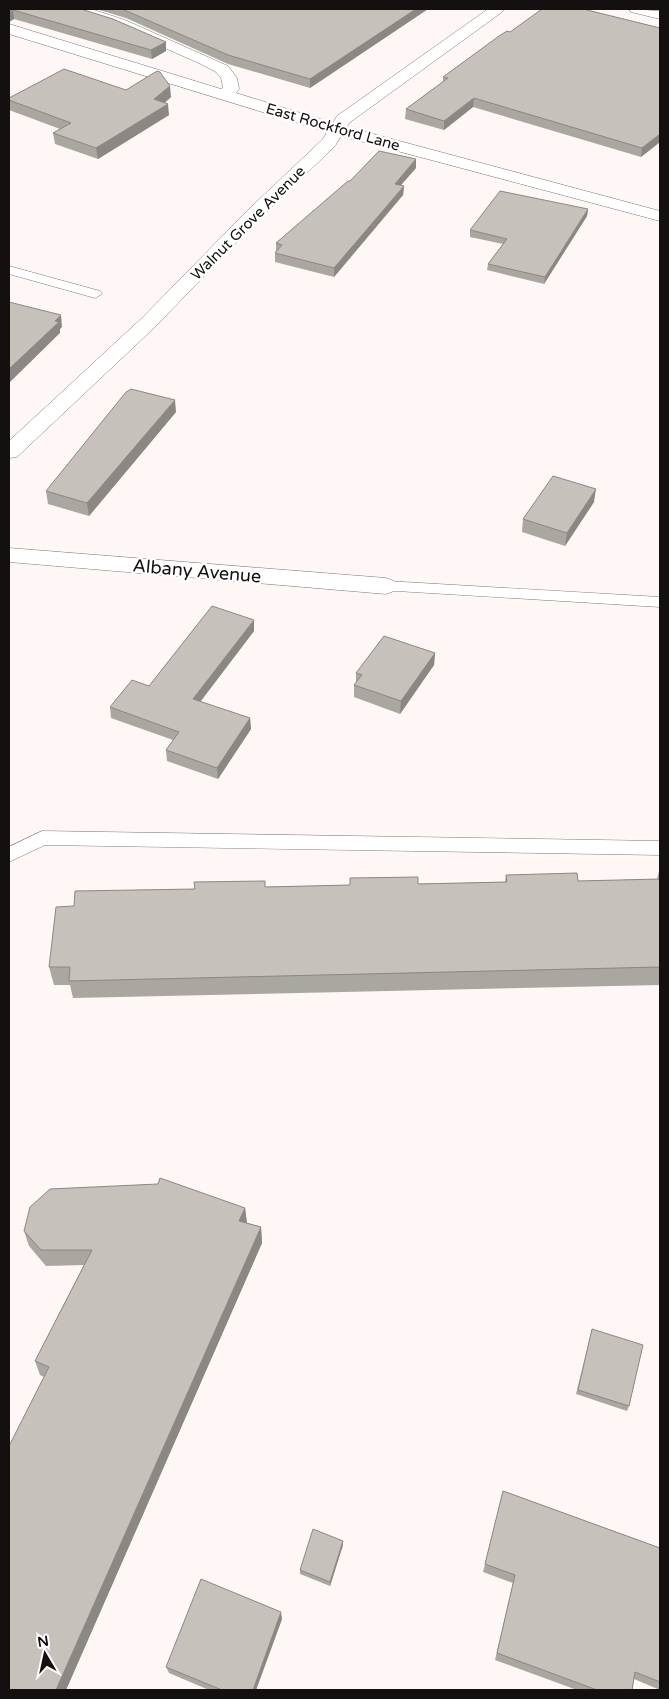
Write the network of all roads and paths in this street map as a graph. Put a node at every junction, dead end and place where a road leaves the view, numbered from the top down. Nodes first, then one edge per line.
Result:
1 (76, 9) edge
2 (498, 9) edge
3 (636, 9) edge
4 (660, 15) edge
5 (9, 29) edge
6 (222, 95) junction
7 (338, 129) junction
8 (660, 216) edge
9 (9, 270) edge
10 (95, 294) dead end
11 (9, 452) edge
12 (9, 555) edge
13 (386, 586) joint
14 (660, 602) edge
15 (660, 848) edge
16 (9, 855) edge

1 - 6 street
2 - 7 street, Walnut Grove Avenue
3 - 4 street
5 - 6 street, East Rockford Lane
6 - 7 street, East Rockford Lane
7 - 8 street, East Rockford Lane
7 - 11 street, Walnut Grove Avenue
9 - 10 lane
12 - 13 street, Albany Avenue
13 - 14 lane
15 - 16 lane

